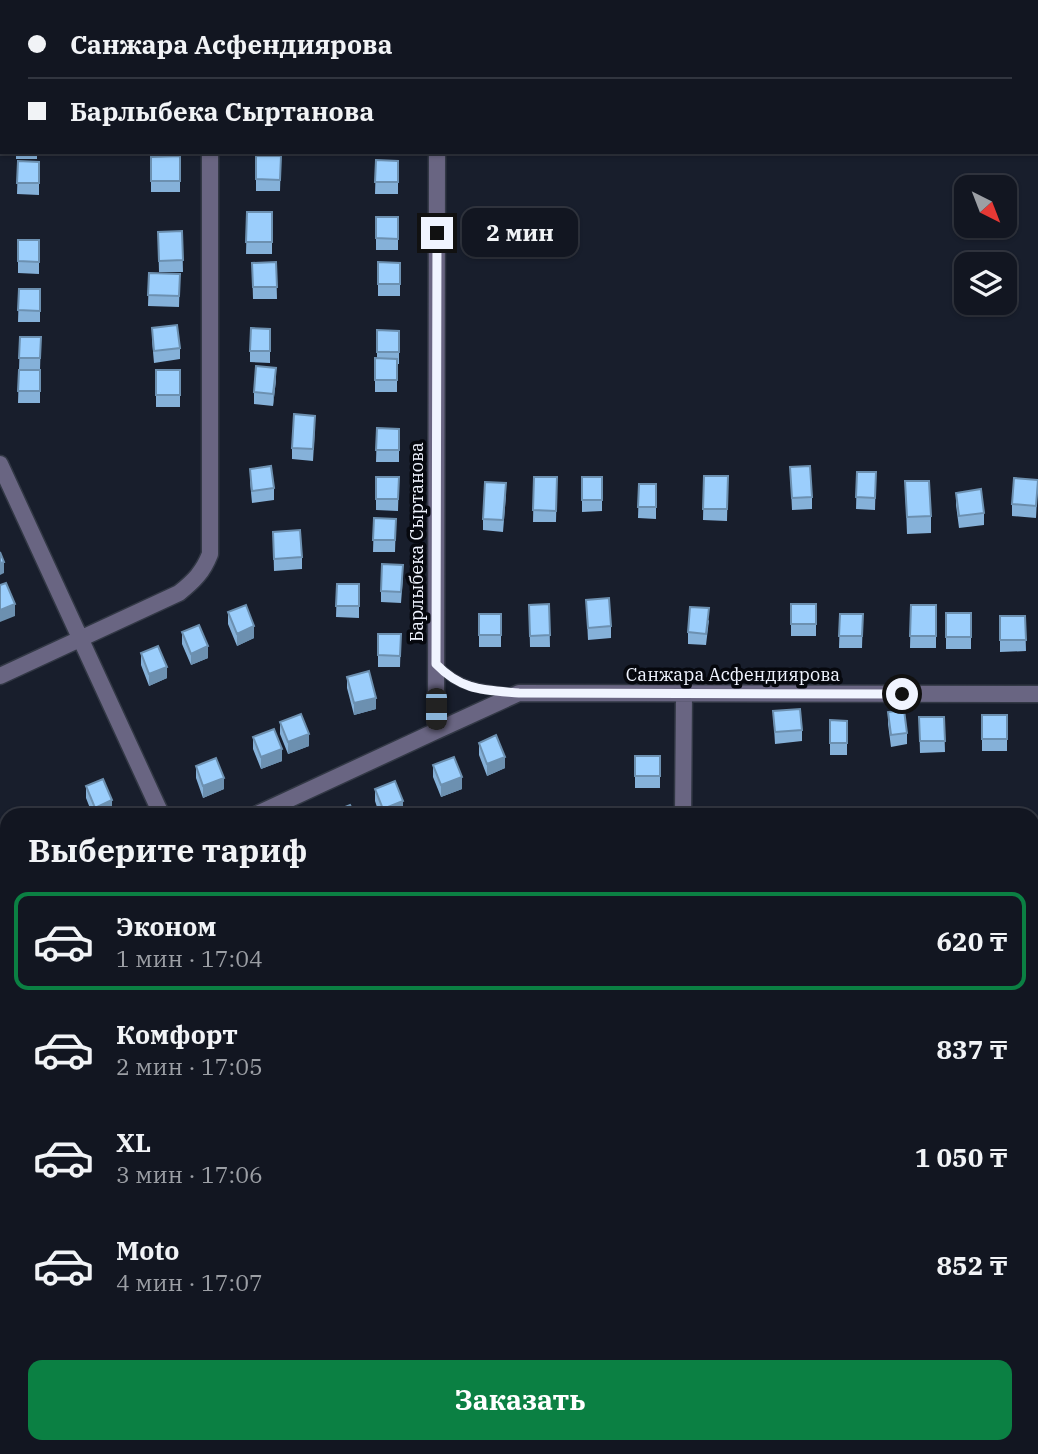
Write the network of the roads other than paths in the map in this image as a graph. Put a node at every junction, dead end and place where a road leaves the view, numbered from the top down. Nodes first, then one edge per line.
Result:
1 (210, 154) edge
2 (437, 154) edge
3 (0, 464) edge
4 (80, 639) junction
5 (436, 664) junction
6 (0, 676) edge
7 (519, 693) junction
8 (684, 694) junction
9 (1038, 694) edge
10 (436, 731) junction
11 (158, 808) edge
12 (270, 808) edge
13 (683, 808) edge

1 - 4 street
2 - 5 street, Барлыбека Сыртанова
3 - 4 street
4 - 6 street
4 - 11 street
5 - 7 lane
5 - 10 street, Барлыбека Сыртанова
7 - 8 street, Санжара Асфендиярова
7 - 10 street, Санжара Асфендиярова
8 - 9 street, Санжара Асфендиярова
8 - 13 street
10 - 12 street

